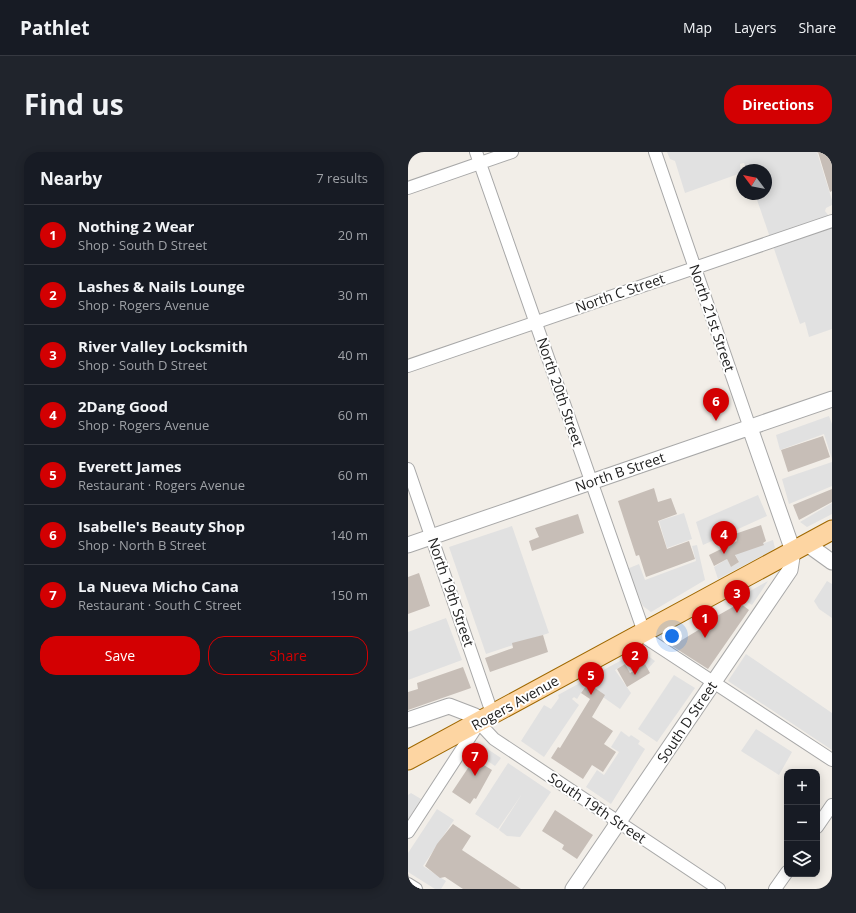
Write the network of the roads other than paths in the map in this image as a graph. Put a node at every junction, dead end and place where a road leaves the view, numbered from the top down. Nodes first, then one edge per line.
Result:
1 (512, 152) edge
2 (655, 152) edge
3 (478, 157) edge
4 (408, 188) edge
5 (832, 221) edge
6 (695, 268) junction
7 (535, 322) junction
8 (408, 366) edge
9 (832, 399) edge
10 (750, 428) junction
11 (408, 469) edge
12 (591, 482) junction
13 (832, 530) edge
14 (432, 537) junction
15 (408, 545) edge
16 (800, 547) junction
17 (832, 562) edge
18 (644, 633) junction
19 (713, 684) junction
20 (486, 719) junction
21 (408, 720) edge
22 (408, 760) edge
23 (832, 760) edge
24 (832, 805) edge
25 (618, 822) junction
26 (820, 823) edge
27 (408, 832) edge
28 (784, 877) edge
29 (408, 884) edge
30 (416, 889) edge
31 (573, 889) edge
32 (719, 889) edge
33 (776, 889) edge

1 - 3 street
2 - 6 street, North 21st Street
3 - 4 street
3 - 7 street, North 20th Street
5 - 6 street, North C Street
6 - 7 street, North C Street
6 - 10 street, North 21st Street
7 - 8 street, North C Street
7 - 12 street, North 20th Street
9 - 10 street, North B Street
10 - 12 street, North B Street
10 - 16 street, North 21st Street
11 - 14 street, North 19th Street
12 - 14 street, North B Street
12 - 18 street, North 20th Street
13 - 16 main road, Rogers Avenue
14 - 15 street, North B Street
14 - 20 street, North 19th Street
16 - 17 street
16 - 18 main road, Rogers Avenue
16 - 19 street, South D Street
18 - 19 street
18 - 20 main road, Rogers Avenue
19 - 23 street
19 - 25 street, South D Street
20 - 21 street
20 - 22 main road, Rogers Avenue
20 - 25 street, South 19th Street
20 - 27 street
24 - 26 street
25 - 31 street, South D Street
25 - 32 street, South 19th Street
28 - 33 street
29 - 30 street

